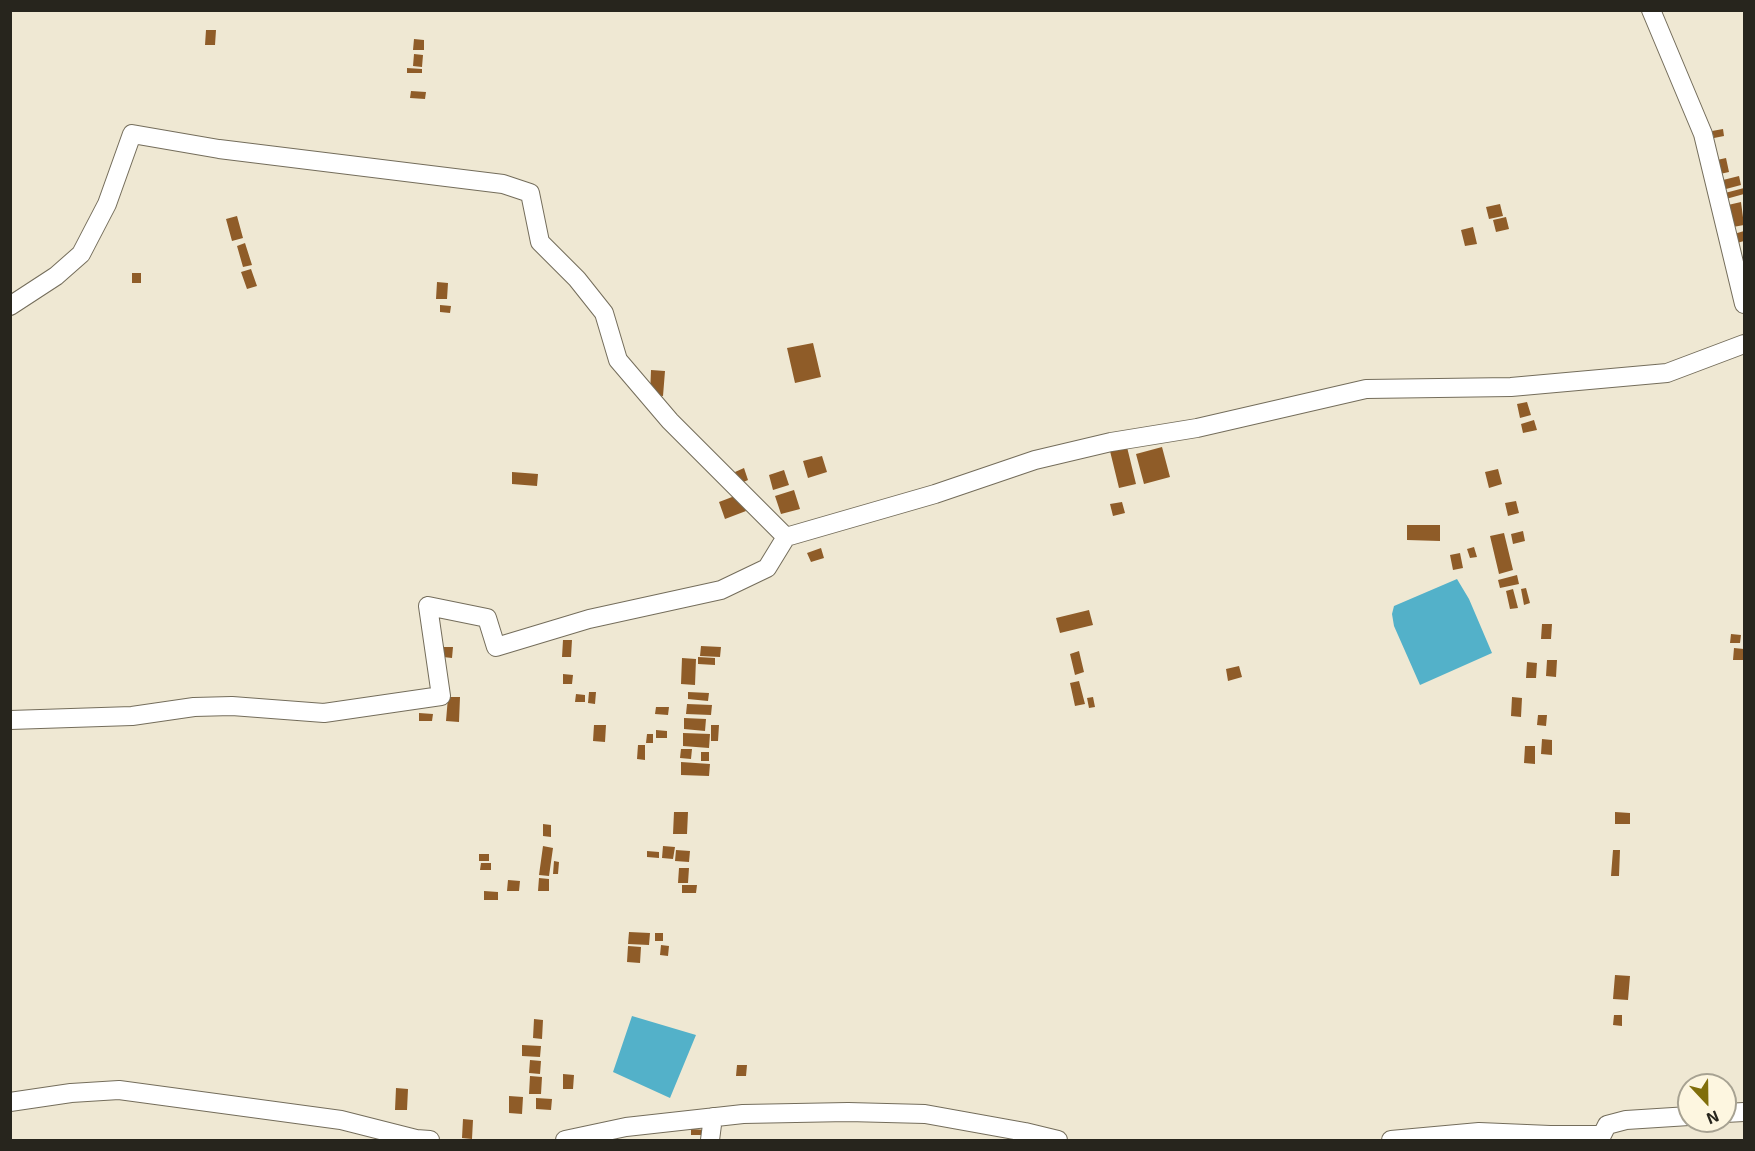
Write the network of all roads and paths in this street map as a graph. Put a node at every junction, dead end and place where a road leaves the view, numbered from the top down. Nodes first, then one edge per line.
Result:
1 (1652, 10) edge
2 (1744, 304) edge
3 (10, 306) edge
4 (1744, 344) edge
5 (786, 537) junction
6 (10, 720) edge
7 (10, 1102) edge
8 (713, 1117) junction
9 (1677, 1117) edge
10 (430, 1140) edge
11 (565, 1140) edge
12 (710, 1140) edge
13 (1058, 1140) edge
14 (1391, 1140) edge

1 - 2 street
3 - 5 street
4 - 5 street
5 - 6 street
7 - 10 street
8 - 11 street
8 - 12 street
8 - 13 street
9 - 14 street

